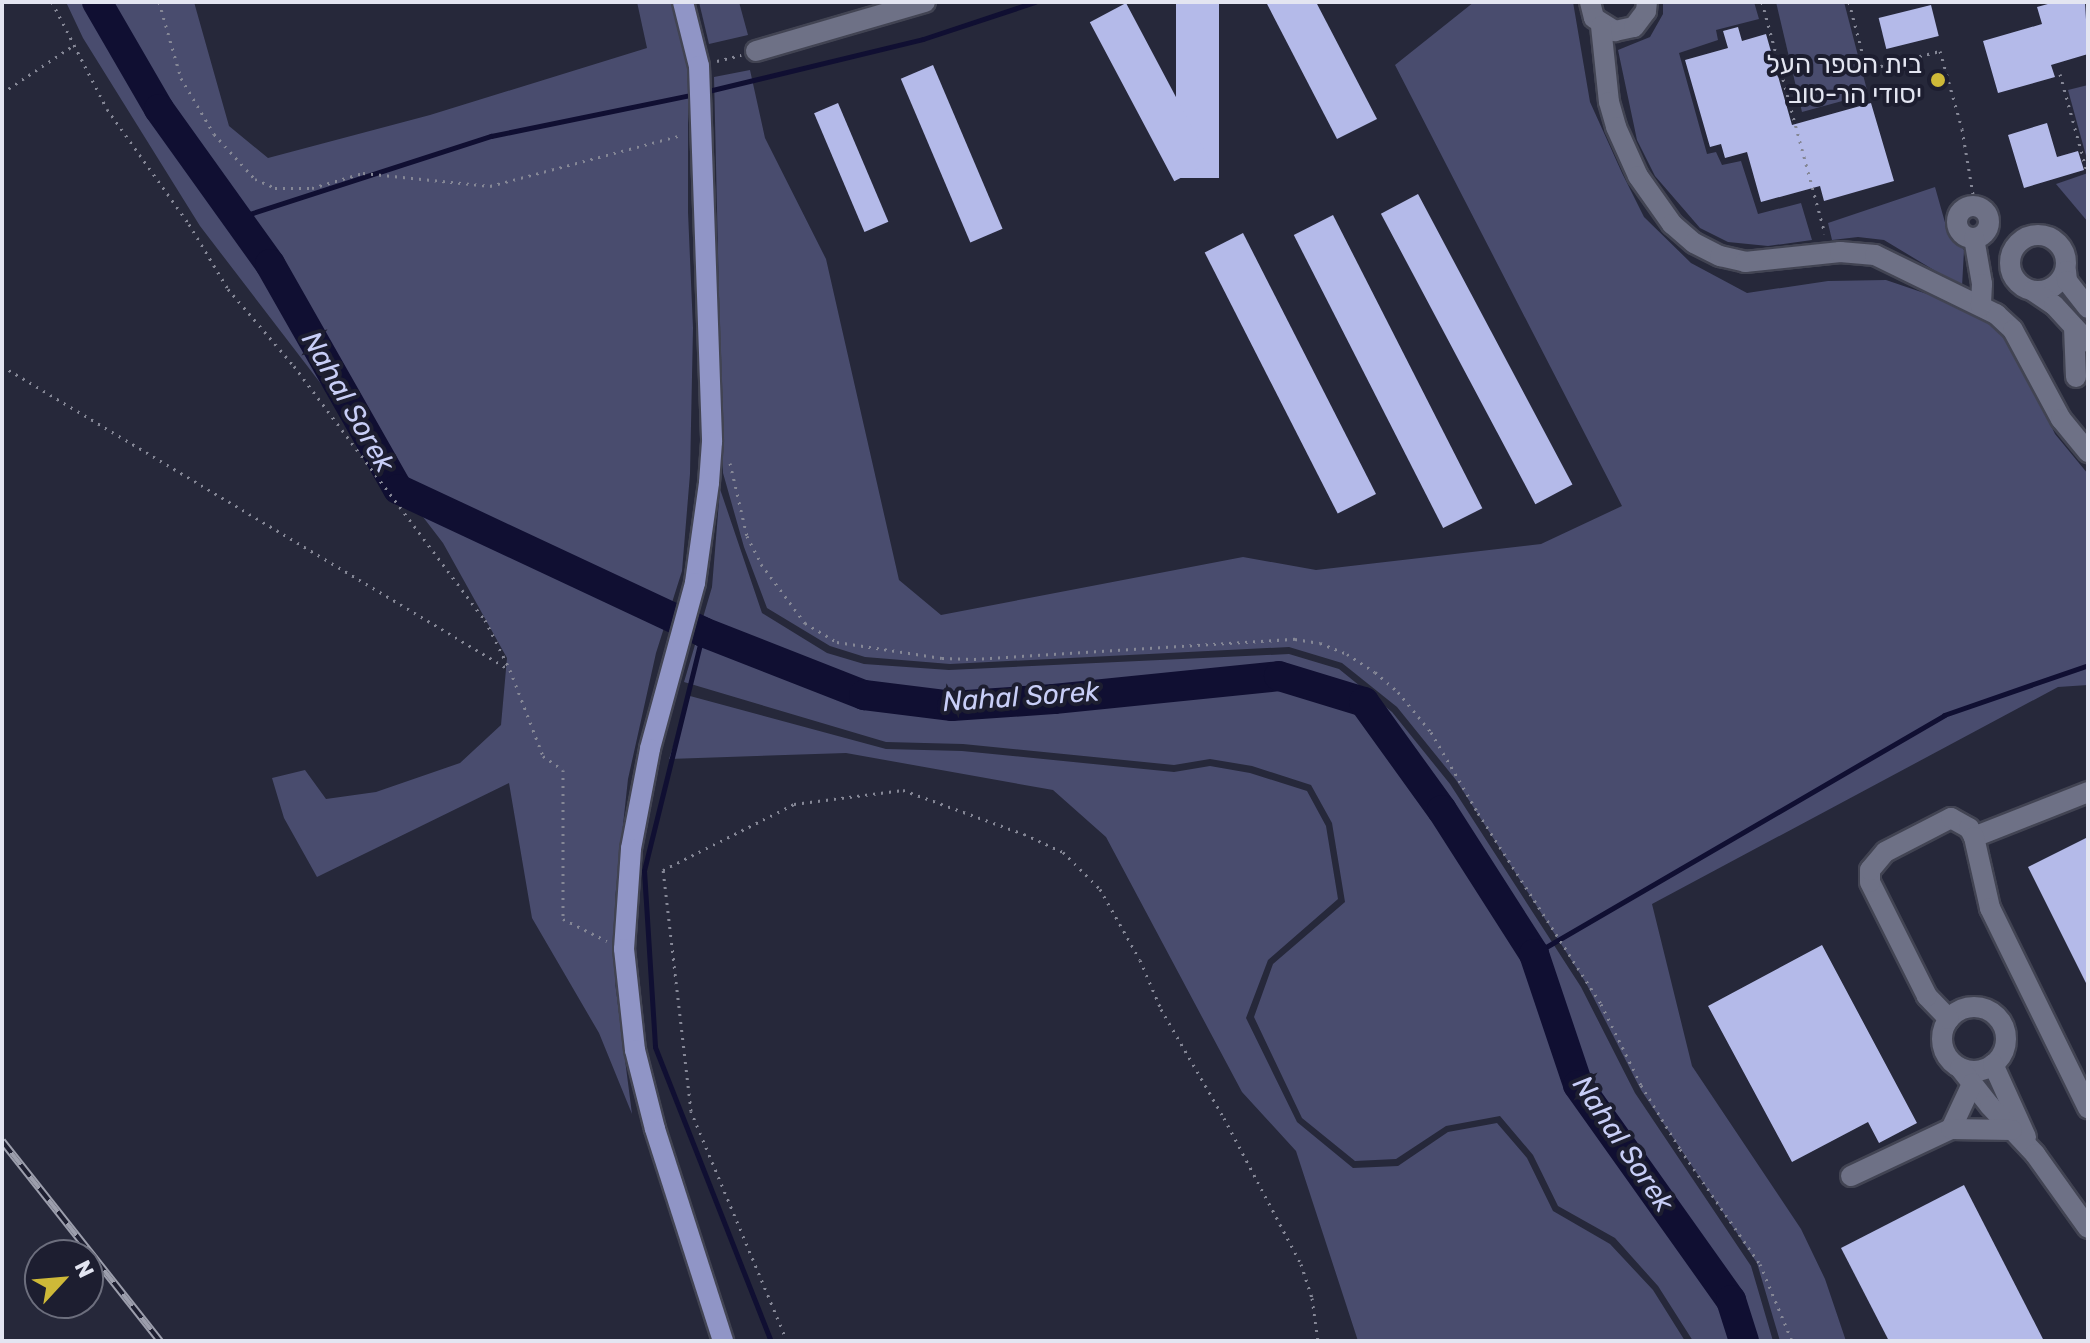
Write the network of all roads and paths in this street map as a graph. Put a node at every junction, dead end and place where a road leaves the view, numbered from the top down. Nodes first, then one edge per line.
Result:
1 (52, 2) edge
2 (159, 2) edge
3 (683, 2) edge
4 (925, 2) edge
5 (1590, 2) edge
6 (1647, 2) edge
7 (1762, 2) edge
8 (1849, 2) edge
9 (1601, 26) junction
10 (74, 45) junction
11 (756, 51) joint
12 (699, 66) junction
13 (2060, 74) dead end
14 (2, 93) edge
15 (701, 128) junction
16 (2088, 176) edge
17 (1975, 206) joint
18 (1830, 253) junction
19 (2066, 271) junction
20 (2033, 291) junction
21 (1981, 306) junction
22 (2088, 308) edge
23 (2074, 327) edge
24 (2061, 359) dead end
25 (2, 366) edge
26 (2076, 377) dead end
27 (712, 442) junction
28 (2088, 452) edge
29 (510, 670) junction
30 (2088, 792) edge
31 (1974, 837) junction
32 (624, 949) junction
33 (1949, 1019) junction
34 (1993, 1064) junction
35 (1966, 1076) junction
36 (2088, 1108) edge
37 (1951, 1129) junction
38 (2012, 1130) junction
39 (2035, 1154) junction
40 (1851, 1176) dead end
41 (2088, 1228) edge
42 (723, 1341) edge
43 (787, 1341) edge
44 (1318, 1341) edge
45 (1792, 1341) edge

1 - 10 path
2 - 15 path
3 - 12 main road
4 - 11 street
5 - 9 street
6 - 9 street
7 - 18 path
8 - 17 path
9 - 18 street
10 - 14 path
10 - 29 path
11 - 12 path
12 - 15 main road
13 - 16 path
15 - 27 main road
17 - 21 street
18 - 21 street
19 - 20 street
19 - 20 street
19 - 22 street
20 - 23 street
21 - 28 street
23 - 24 street
23 - 26 street
25 - 29 path
27 - 32 main road
27 - 45 path
29 - 32 path
30 - 31 street
31 - 33 street
31 - 36 street
32 - 42 main road
33 - 34 street
33 - 35 street
34 - 35 street
34 - 39 street
35 - 37 street
35 - 38 street
37 - 38 street
37 - 40 street
38 - 39 street
39 - 41 street
43 - 44 path

